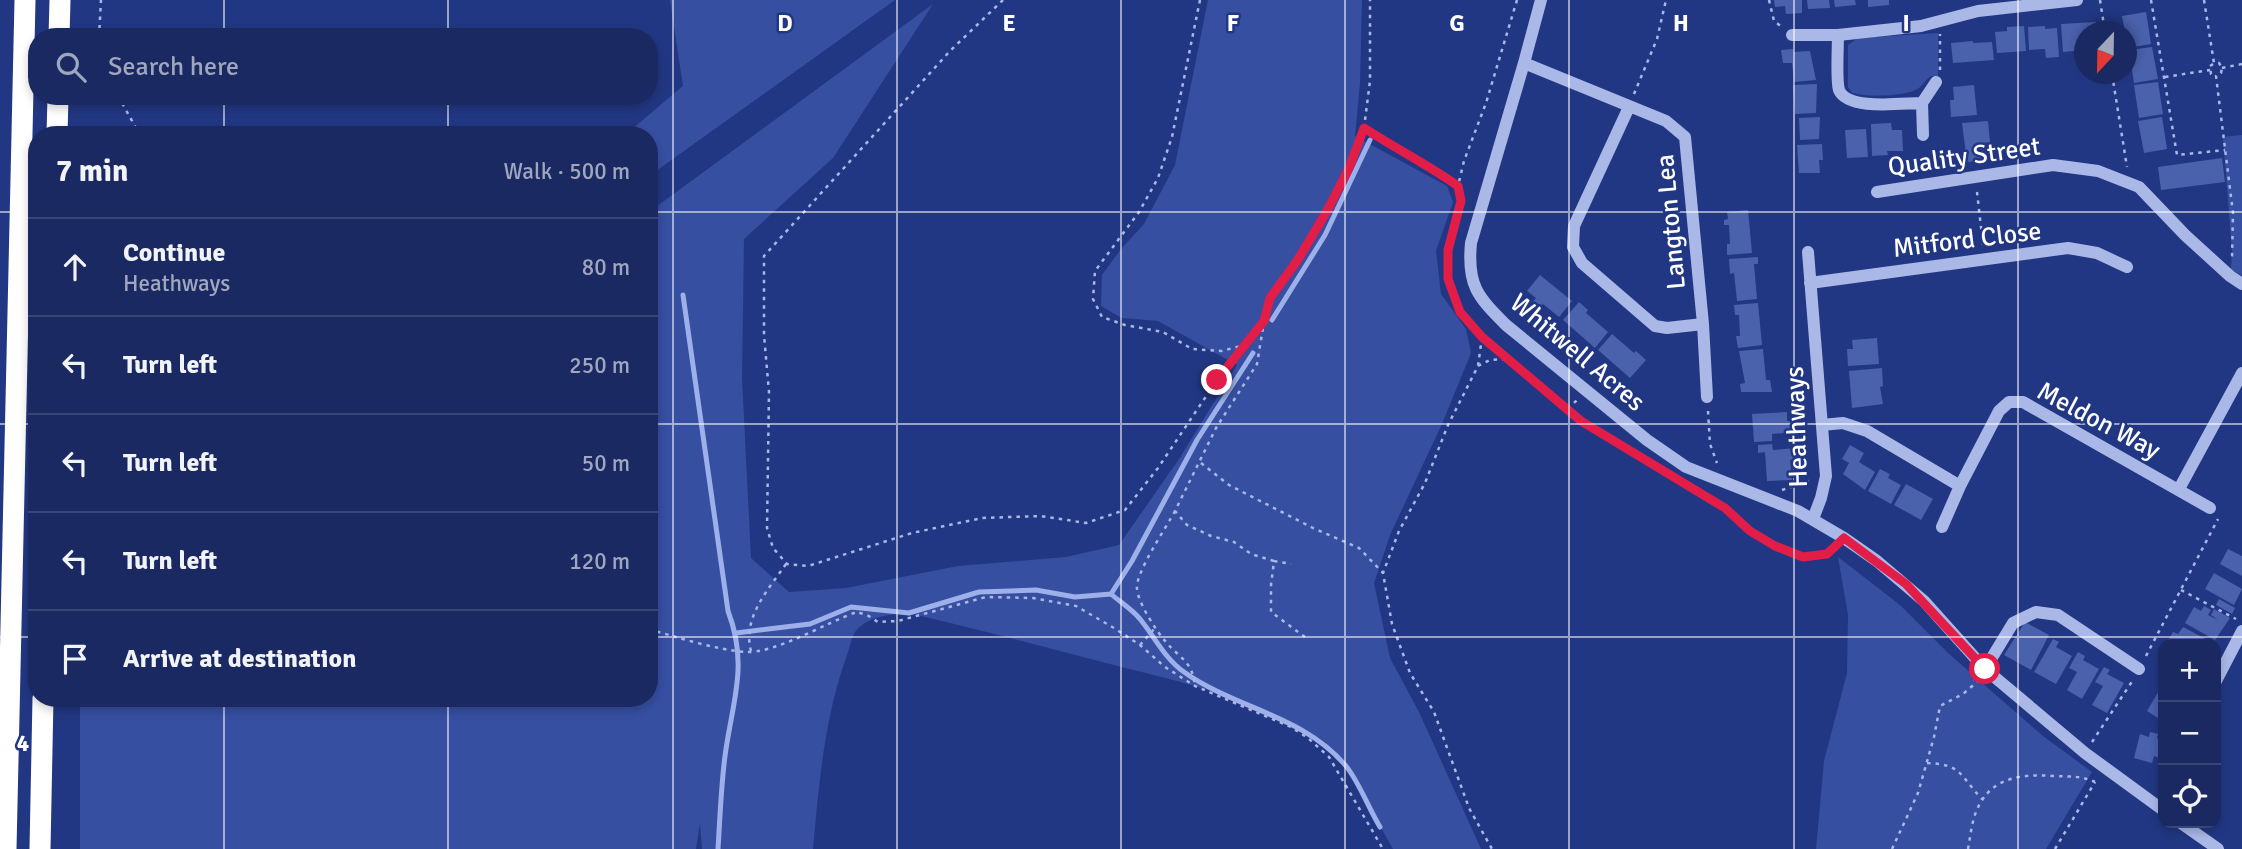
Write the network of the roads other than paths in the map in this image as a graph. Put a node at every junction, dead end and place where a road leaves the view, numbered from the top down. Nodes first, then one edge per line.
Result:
1 (25, 0) edge
2 (60, 0) edge
3 (1541, 0) edge
4 (2077, 0) edge
5 (59, 28) edge
6 (1792, 35) road end
7 (1838, 35) junction
8 (1524, 63) junction
9 (1936, 82) road end
10 (1922, 103) junction
11 (58, 105) edge
12 (1629, 107) junction
13 (57, 126) edge
14 (1923, 135) dead end
15 (1877, 192) dead end
16 (1808, 252) dead end
17 (2127, 267) dead end
18 (1810, 283) junction
19 (2242, 284) edge
20 (1703, 324) junction
21 (2242, 373) edge
22 (1707, 397) road end
23 (1822, 425) junction
24 (1960, 486) junction
25 (2179, 489) junction
26 (2210, 508) road end
27 (1813, 519) junction
28 (1941, 527) dead end
29 (2242, 631) edge
30 (1985, 669) junction
31 (2139, 669) road end
32 (2221, 671) edge
33 (43, 707) edge
34 (2158, 806) edge
35 (2188, 828) edge
36 (6, 849) edge
37 (40, 849) edge
38 (2218, 849) edge

1 - 36 highway
2 - 5 highway
3 - 8 street, Whitwell Acres
4 - 7 street
6 - 7 street
7 - 10 street
8 - 12 street, Langton Lea
8 - 27 street, Whitwell Acres
9 - 10 street
10 - 14 street
11 - 13 highway
12 - 20 street, Langton Lea
12 - 20 street, Langton Lea
15 - 19 street, Quality Street
16 - 18 street, Heathways
17 - 18 street, Mitford Close
18 - 23 street, Heathways
20 - 22 street, Langton Lea
21 - 25 street, Meldon Way
23 - 24 street
23 - 27 street, Heathways
24 - 25 street, Meldon Way
24 - 28 street, Meldon Way
25 - 26 street, Meldon Way
27 - 30 street, Heathways
29 - 32 street
30 - 31 street
30 - 34 street, Heathways
33 - 37 highway
35 - 38 street

